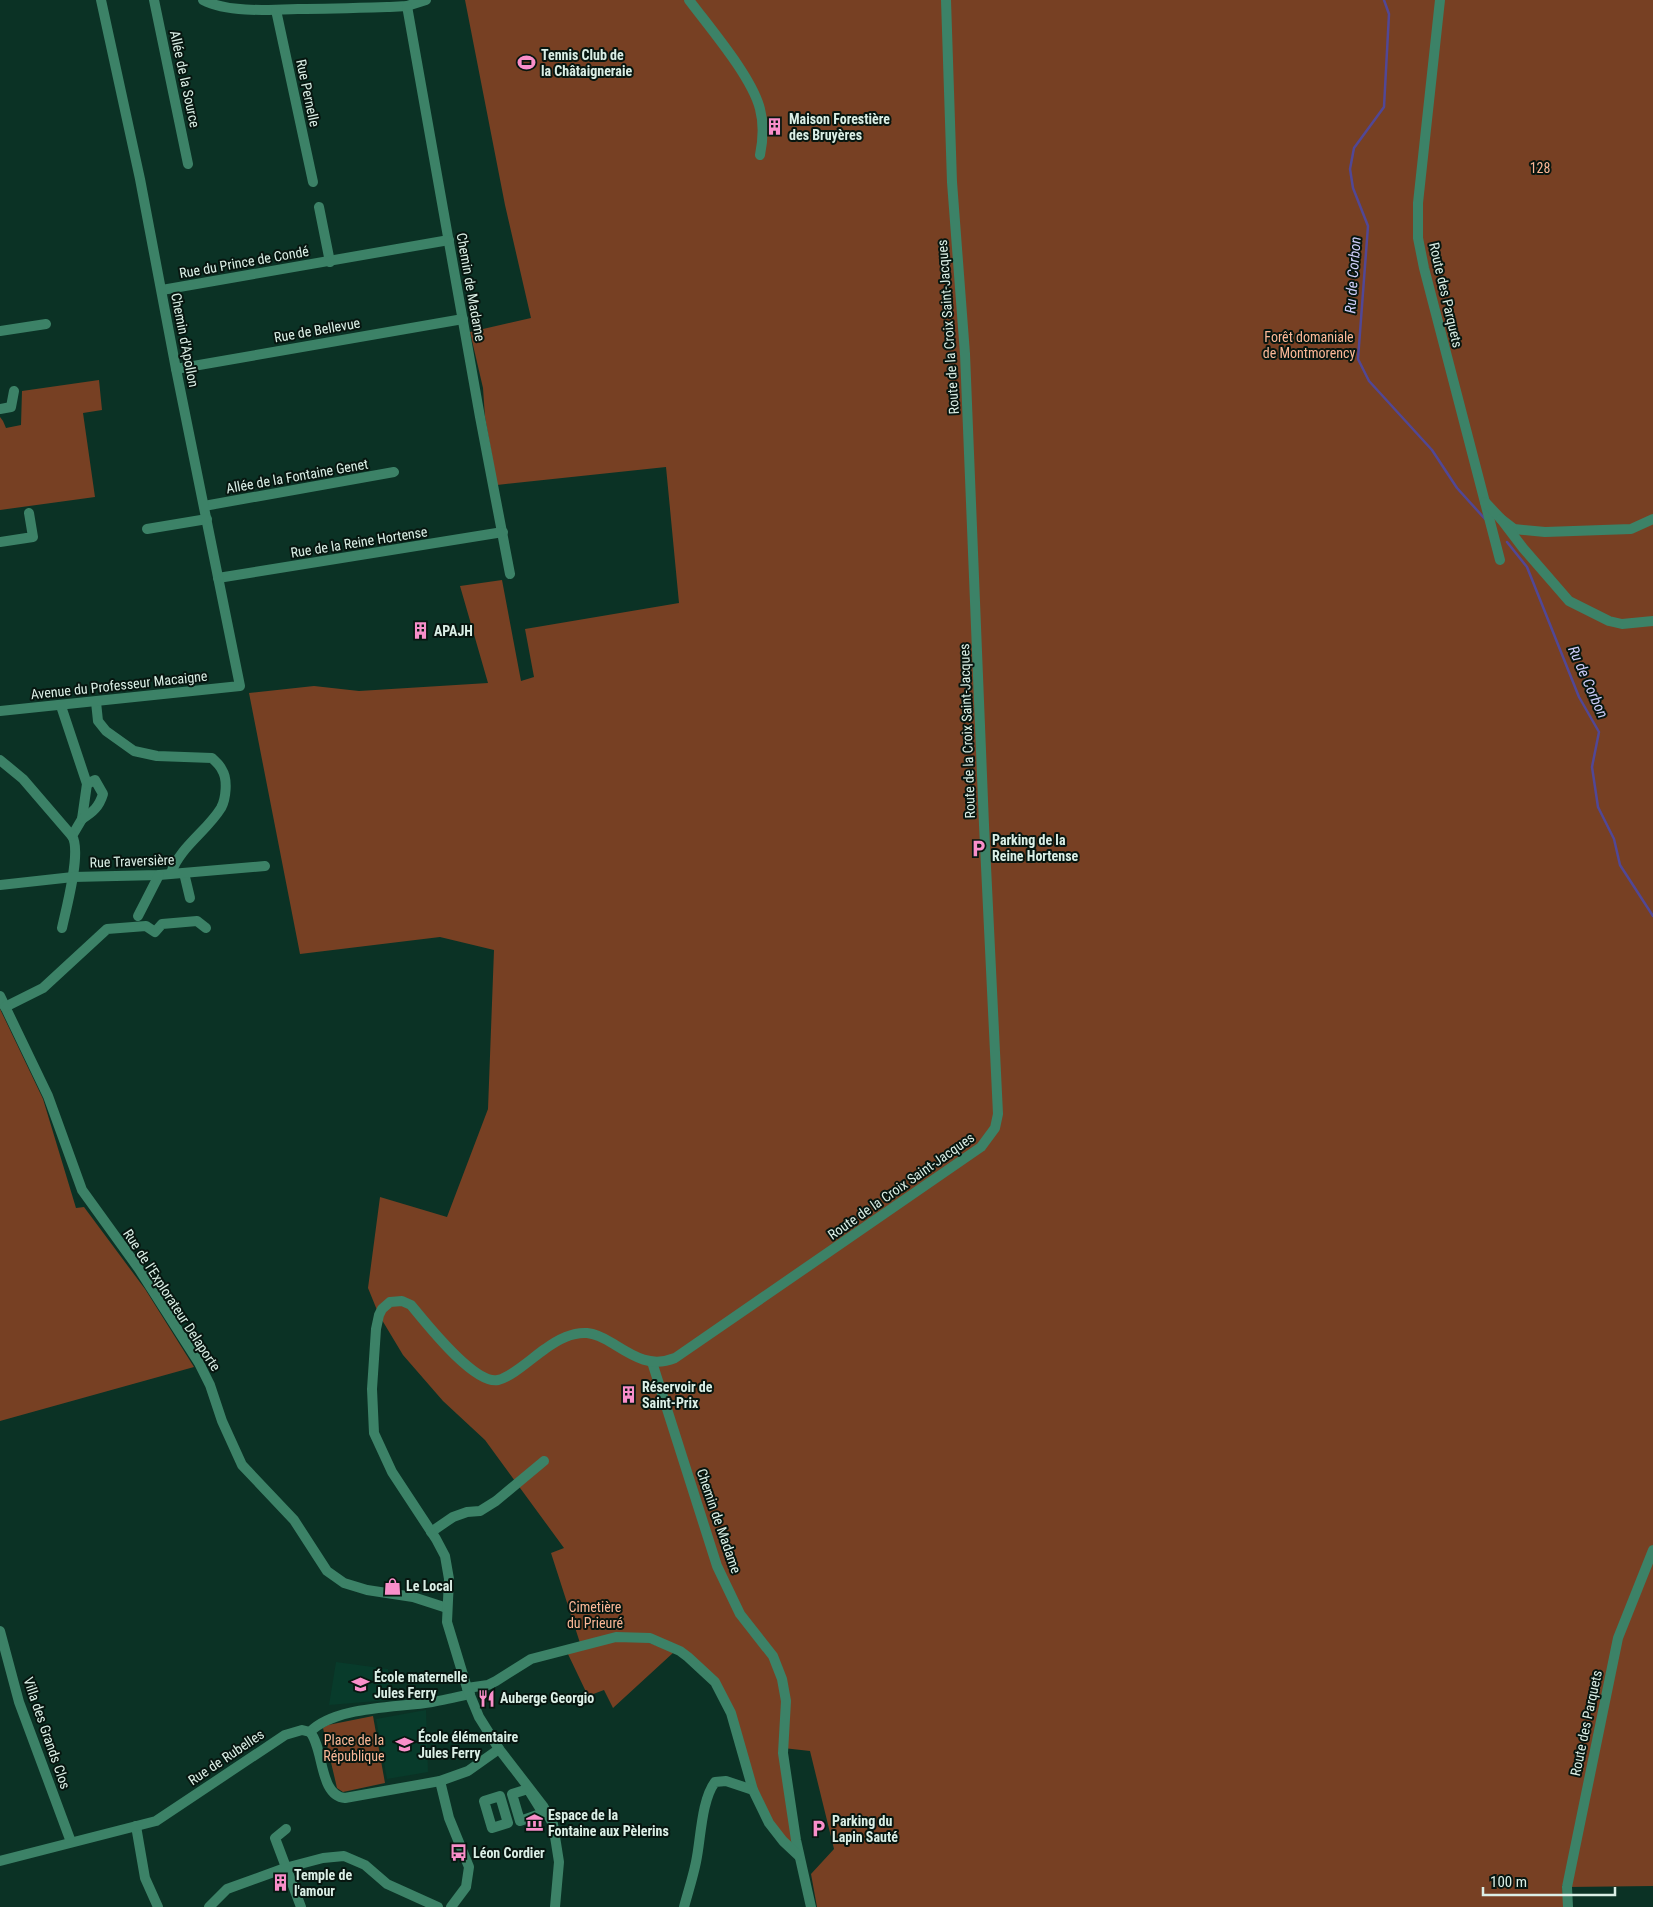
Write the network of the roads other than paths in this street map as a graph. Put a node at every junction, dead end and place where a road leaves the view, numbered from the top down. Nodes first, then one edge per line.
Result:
1 (101, 0) edge
2 (154, 0) edge
3 (203, 0) edge
4 (426, 0) edge
5 (690, 0) edge
6 (946, 0) edge
7 (1440, 0) edge
8 (407, 6) junction
9 (276, 10) junction
10 (760, 155) dead end
11 (188, 164) dead end
12 (313, 182) dead end
13 (319, 207) dead end
14 (449, 240) junction
15 (330, 262) junction
16 (162, 290) junction
17 (462, 319) junction
18 (46, 324) dead end
19 (0, 331) edge
20 (176, 369) junction
21 (14, 391) dead end
22 (0, 409) edge
23 (394, 472) dead end
24 (1483, 500) junction
25 (204, 506) junction
26 (29, 513) dead end
27 (1501, 519) junction
28 (1653, 519) edge
29 (207, 520) junction
30 (147, 529) dead end
31 (503, 532) junction
32 (0, 542) edge
33 (1500, 560) dead end
34 (510, 574) dead end
35 (218, 578) junction
36 (1653, 622) edge
37 (240, 686) joint
38 (96, 702) junction
39 (61, 706) junction
40 (0, 712) edge
41 (0, 760) edge
42 (87, 784) junction
43 (82, 819) junction
44 (72, 836) junction
45 (265, 866) dead end
46 (171, 873) junction
47 (184, 873) junction
48 (159, 874) junction
49 (72, 877) junction
50 (0, 885) edge
51 (190, 898) dead end
52 (138, 916) dead end
53 (62, 928) dead end
54 (206, 928) dead end
55 (0, 996) edge
56 (5, 1007) junction
57 (652, 1362) junction
58 (544, 1461) dead end
59 (431, 1532) junction
60 (1653, 1550) edge
61 (447, 1608) junction
62 (0, 1631) edge
63 (468, 1691) junction
64 (310, 1732) junction
65 (498, 1749) junction
66 (440, 1780) junction
67 (753, 1790) junction
68 (136, 1826) junction
69 (286, 1829) dead end
70 (71, 1842) junction
71 (799, 1856) junction
72 (0, 1861) edge
73 (285, 1868) junction
74 (158, 1907) edge
75 (209, 1907) edge
76 (301, 1907) edge
77 (438, 1907) edge
78 (451, 1907) edge
79 (555, 1907) edge
80 (684, 1907) edge
81 (811, 1907) edge
82 (1568, 1907) edge

1 - 16 street, Chemin d'Apollon
2 - 11 street, Allée de la Source
3 - 9 street
4 - 8 street
5 - 10 street
6 - 57 street, Route de la Croix Saint-Jacques
7 - 24 street, Route des Parquets
8 - 9 street
8 - 14 street, Chemin de Madame
9 - 12 street, Rue Pernelle
13 - 15 street, Rue du Prince de Condé
14 - 15 street, Rue du Prince de Condé
14 - 17 street, Chemin de Madame
15 - 16 street, Rue du Prince de Condé
16 - 20 street, Chemin d'Apollon
17 - 20 street, Rue de Bellevue
17 - 31 street, Chemin de Madame
18 - 19 street
20 - 25 street, Chemin d'Apollon
21 - 22 street
23 - 25 street, Allée de la Fontaine Genet
24 - 27 street
24 - 33 street, Route des Parquets
25 - 29 street, Chemin d'Apollon
26 - 32 street
27 - 28 street
27 - 36 street
29 - 30 street
29 - 35 street, Chemin d'Apollon
31 - 34 street, Chemin de Madame
31 - 35 street, Rue de la Reine Hortense
35 - 37 street, Chemin d'Apollon
37 - 38 street, Avenue du Professeur Macaigne
38 - 39 street, Avenue du Professeur Macaigne
38 - 46 street
39 - 40 street, Avenue du Professeur Macaigne
39 - 42 street
41 - 44 street
42 - 43 street
42 - 43 street
43 - 44 street
44 - 49 street
45 - 47 street, Rue Traversière
46 - 47 street, Rue Traversière
46 - 48 street, Rue Traversière
47 - 51 street
48 - 49 street, Rue Traversière
48 - 52 street
49 - 50 street, Rue Traversière
49 - 53 street
54 - 56 street
55 - 56 street, Rue de l'Explorateur Delaporte
56 - 61 street, Rue de l'Explorateur Delaporte
57 - 59 street
57 - 71 street, Chemin de Madame
58 - 59 street
59 - 61 street
60 - 82 street, Route des Parquets
61 - 63 street
62 - 70 street, Villa des Grands Clos
63 - 64 street, Rue de Rubelles
63 - 65 street
63 - 67 street, Rue de Rubelles
64 - 66 street
64 - 68 street, Rue de Rubelles
65 - 66 street
65 - 79 street
66 - 78 street
67 - 71 street, Rue de Rubelles
67 - 80 street
68 - 70 street, Rue de Rubelles
68 - 74 street
69 - 73 street
70 - 72 street, Rue de Rubelles
71 - 81 street, Chemin de Madame
73 - 75 street
73 - 76 street
73 - 77 street

